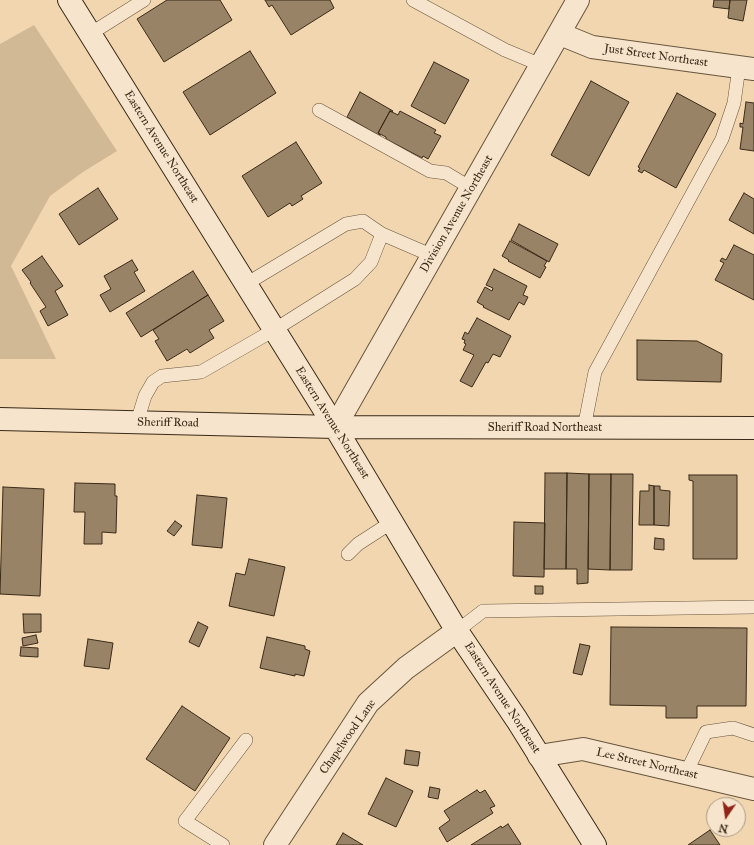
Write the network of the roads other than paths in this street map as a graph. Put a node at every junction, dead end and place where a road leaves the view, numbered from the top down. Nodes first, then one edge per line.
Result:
1 (69, 0) edge
2 (144, 0) edge
3 (413, 0) edge
4 (578, 0) edge
5 (90, 34) junction
6 (560, 34) junction
7 (541, 65) junction
8 (746, 68) edge
9 (319, 110) dead end
10 (472, 188) junction
11 (382, 234) junction
12 (433, 256) junction
13 (246, 284) junction
14 (274, 330) junction
15 (0, 419) edge
16 (137, 422) junction
17 (753, 426) edge
18 (335, 427) junction
19 (584, 428) junction
20 (392, 522) junction
21 (348, 554) dead end
22 (754, 607) edge
23 (457, 631) junction
24 (754, 735) edge
25 (246, 740) dead end
26 (540, 756) junction
27 (686, 773) junction
28 (754, 789) edge
29 (223, 845) edge
30 (275, 845) edge
31 (595, 845) edge

1 - 5 main road, Eastern Avenue Northeast
2 - 5 lane
3 - 7 lane
4 - 6 main road, Division Avenue Northeast
5 - 13 main road, Eastern Avenue Northeast
6 - 7 main road, Division Avenue Northeast
6 - 8 main road, Just Street Northeast
7 - 10 main road, Division Avenue Northeast
8 - 19 lane
9 - 10 lane
10 - 12 main road, Division Avenue Northeast
11 - 12 lane
11 - 13 lane
11 - 14 lane
12 - 18 main road, Division Avenue Northeast
13 - 14 main road, Eastern Avenue Northeast
14 - 16 lane
14 - 18 main road, Eastern Avenue Northeast
15 - 16 main road, Sheriff Road
16 - 18 main road, Sheriff Road
17 - 19 main road, Sheriff Road Northeast
18 - 19 main road, Sheriff Road Northeast
18 - 20 main road, Eastern Avenue Northeast
20 - 21 lane
20 - 23 main road, Eastern Avenue Northeast
22 - 23 lane
23 - 26 main road, Eastern Avenue Northeast
23 - 30 main road, Chapelwood Lane
24 - 27 lane
25 - 29 lane
26 - 27 main road, Lee Street Northeast
26 - 31 main road, Eastern Avenue Northeast
27 - 28 main road, Lee Street Northeast

